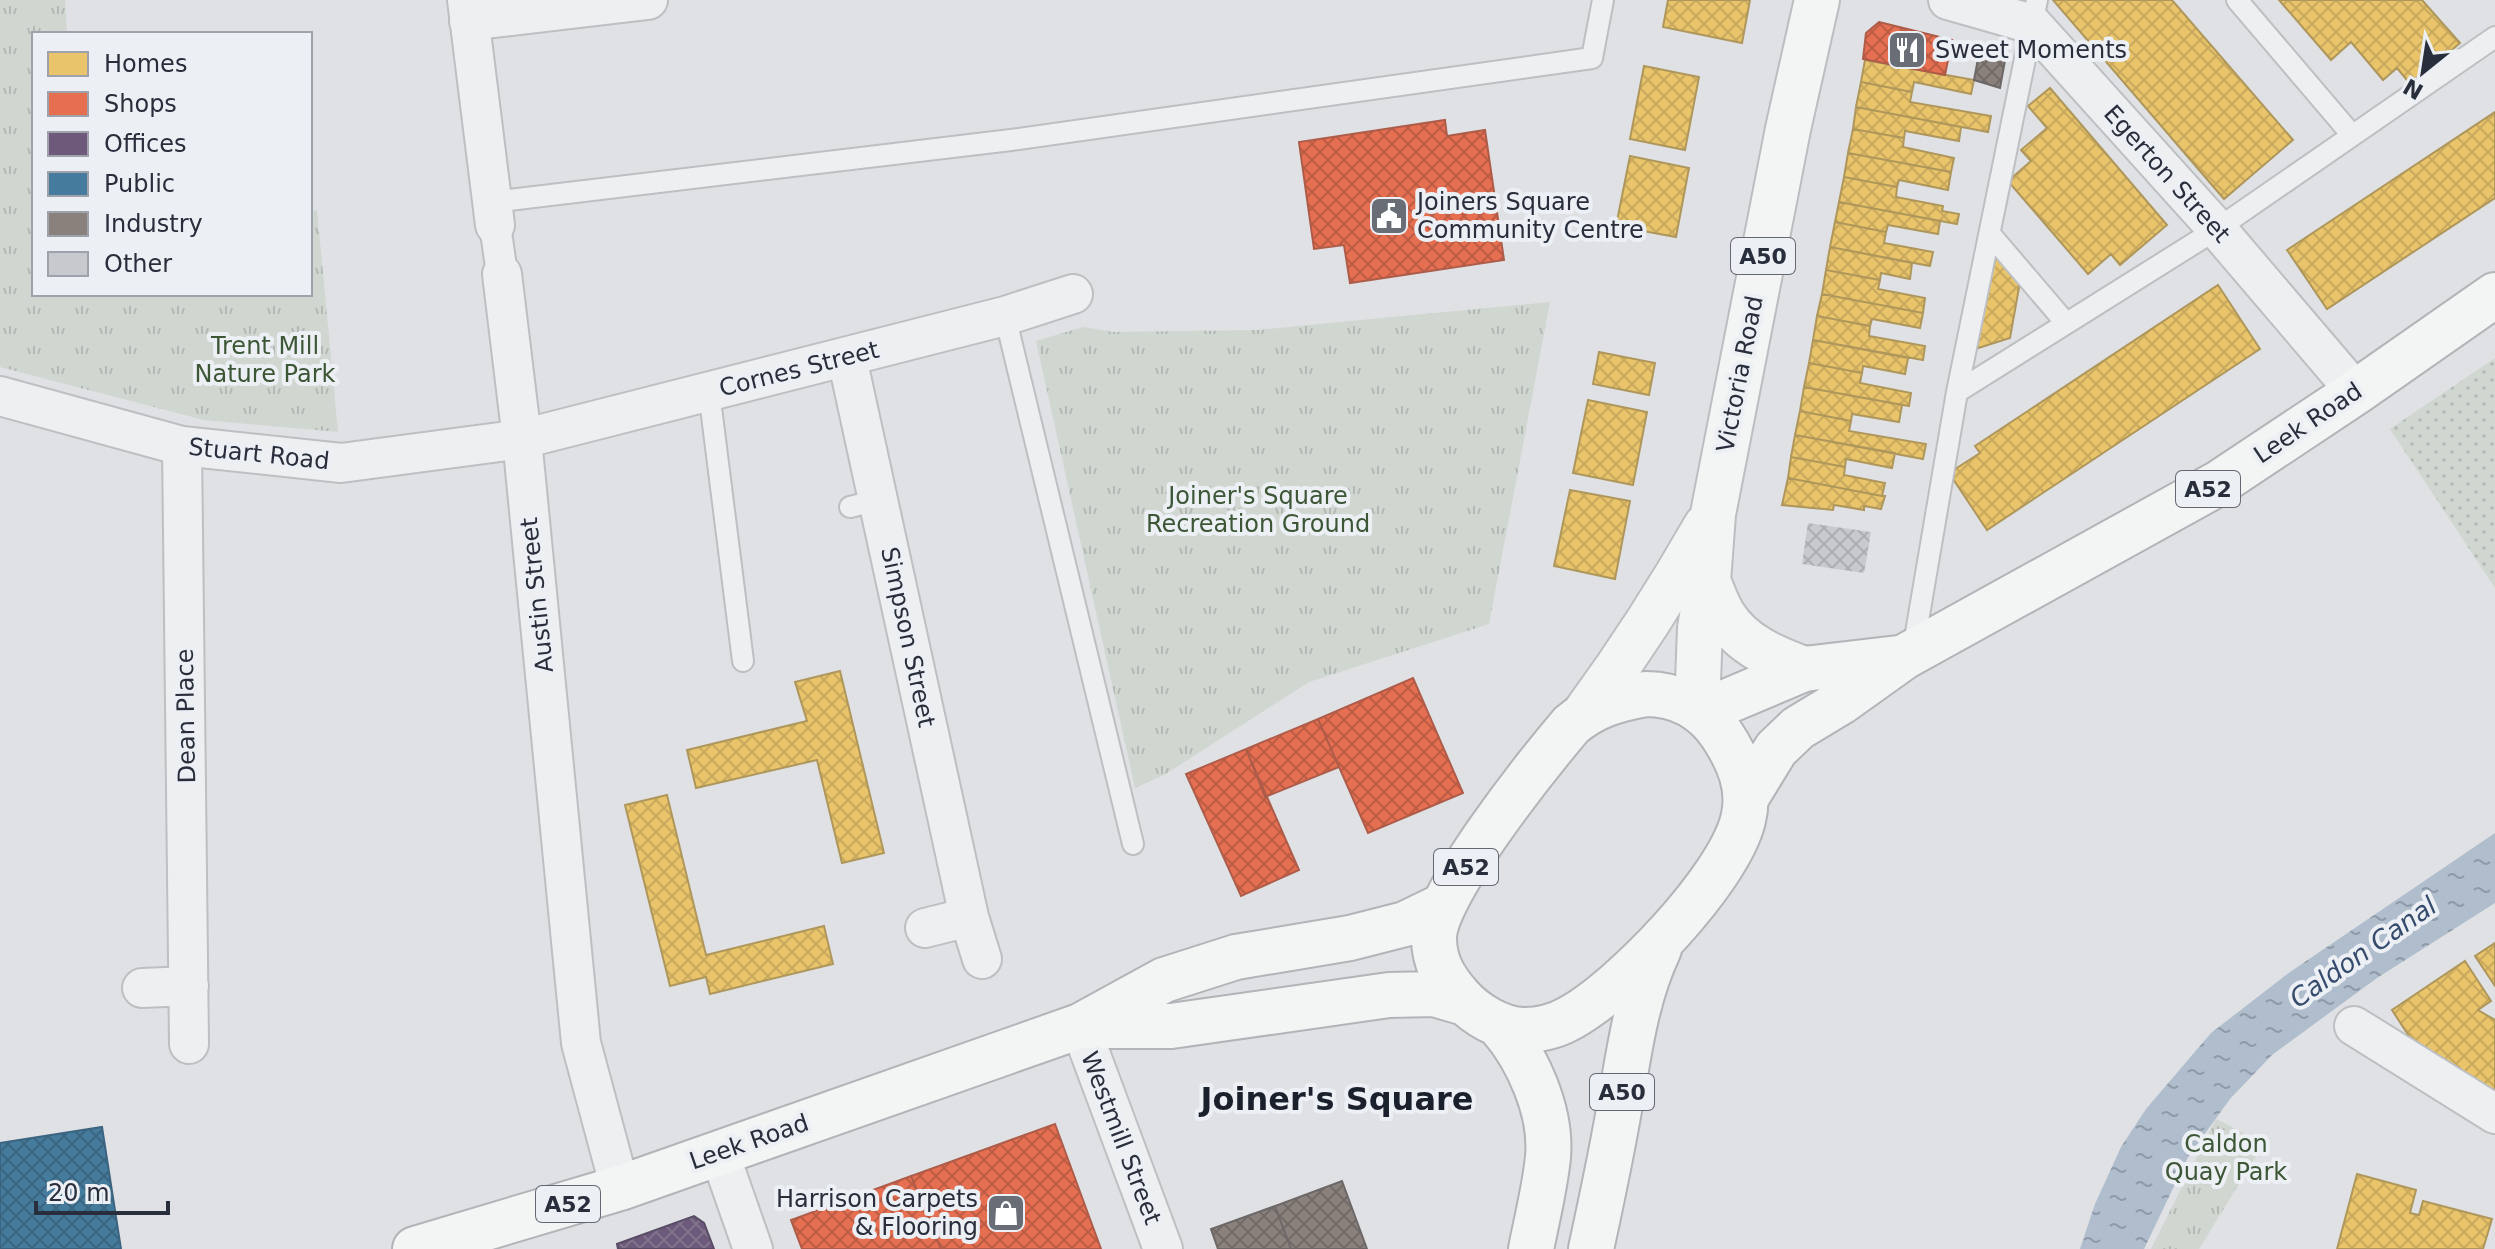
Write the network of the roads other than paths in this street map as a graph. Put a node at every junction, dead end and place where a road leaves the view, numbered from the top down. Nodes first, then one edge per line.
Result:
1 (648, 0) edge
2 (1603, 0) edge
3 (1817, 0) edge
4 (1948, 0) edge
5 (2237, 0) edge
6 (468, 11) edge
7 (2034, 12) edge
8 (2495, 37) edge
9 (2352, 135) junction
10 (494, 213) junction
11 (2217, 229) junction
12 (1990, 234) junction
13 (502, 274) joint
14 (1073, 294) dead end
15 (2495, 295) edge
16 (1005, 316) junction
17 (2066, 323) junction
18 (847, 358) junction
19 (709, 392) junction
20 (1957, 392) junction
21 (2356, 392) junction
22 (0, 396) edge
23 (522, 439) junction
24 (182, 446) junction
25 (1713, 514) junction
26 (1708, 581) junction
27 (1908, 656) junction
28 (743, 661) dead end
29 (1804, 669) junction
30 (1699, 710) junction
31 (1585, 713) junction
32 (1746, 798) junction
33 (1133, 844) dead end
34 (1442, 906) junction
35 (969, 917) junction
36 (925, 928) dead end
37 (1663, 939) junction
38 (982, 959) dead end
39 (189, 986) junction
40 (142, 988) dead end
41 (1482, 1014) junction
42 (1080, 1026) junction
43 (2354, 1026) dead end
44 (189, 1044) dead end
45 (2495, 1114) edge
46 (719, 1152) junction
47 (620, 1188) junction
48 (501, 1237) edge
49 (415, 1249) edge
50 (753, 1249) edge
51 (1163, 1249) edge
52 (1531, 1249) edge
53 (1591, 1249) edge

1 - 6 street
2 - 10 lane
3 - 25 main road, Victoria Road / A50
4 - 7 street
5 - 9 lane
6 - 10 street, Austin Street
7 - 11 street, Egerton Street
7 - 12 lane
8 - 9 lane
9 - 11 lane
10 - 13 street, Austin Street
11 - 17 lane
11 - 21 street, Egerton Street
12 - 17 lane
12 - 20 lane
13 - 23 street, Austin Street
14 - 16 street, Cornes Street
15 - 21 main road, Leek Road / A52
16 - 18 street, Cornes Street
16 - 33 lane
17 - 20 lane
18 - 19 street, Cornes Street
18 - 35 street, Simpson Street
19 - 23 street, Cornes Street
19 - 28 lane
20 - 27 lane
21 - 27 main road, Leek Road / A52
22 - 24 street, Stuart Road
23 - 24 street, Stuart Road
23 - 47 street, Austin Street
24 - 39 street, Dean Place
25 - 26 main road, Victoria Road / A50
25 - 31 main road, Victoria Road / A50
26 - 29 main road
26 - 30 main road, Victoria Road / A50
27 - 29 main road, Leek Road / A52
27 - 32 main road, Leek Road / A52
29 - 30 main road, Leek Road / A52
30 - 31 main road, A52
30 - 32 main road, A52
31 - 34 main road, A52
32 - 37 main road, A52
34 - 41 main road, A52
34 - 42 main road, Leek Road / A52
35 - 36 street
35 - 38 street, Simpson Street
37 - 41 main road, A52
37 - 53 main road, A50
39 - 40 street
39 - 44 street, Dean Place
41 - 42 main road, Leek Road / A52
41 - 52 main road
42 - 46 main road, Leek Road / A52
42 - 51 street, Westmill Street
43 - 45 street
46 - 47 main road, Leek Road / A52
46 - 50 street
47 - 48 main road, Leek Road / A52
48 - 49 main road, Leek Road / A52

